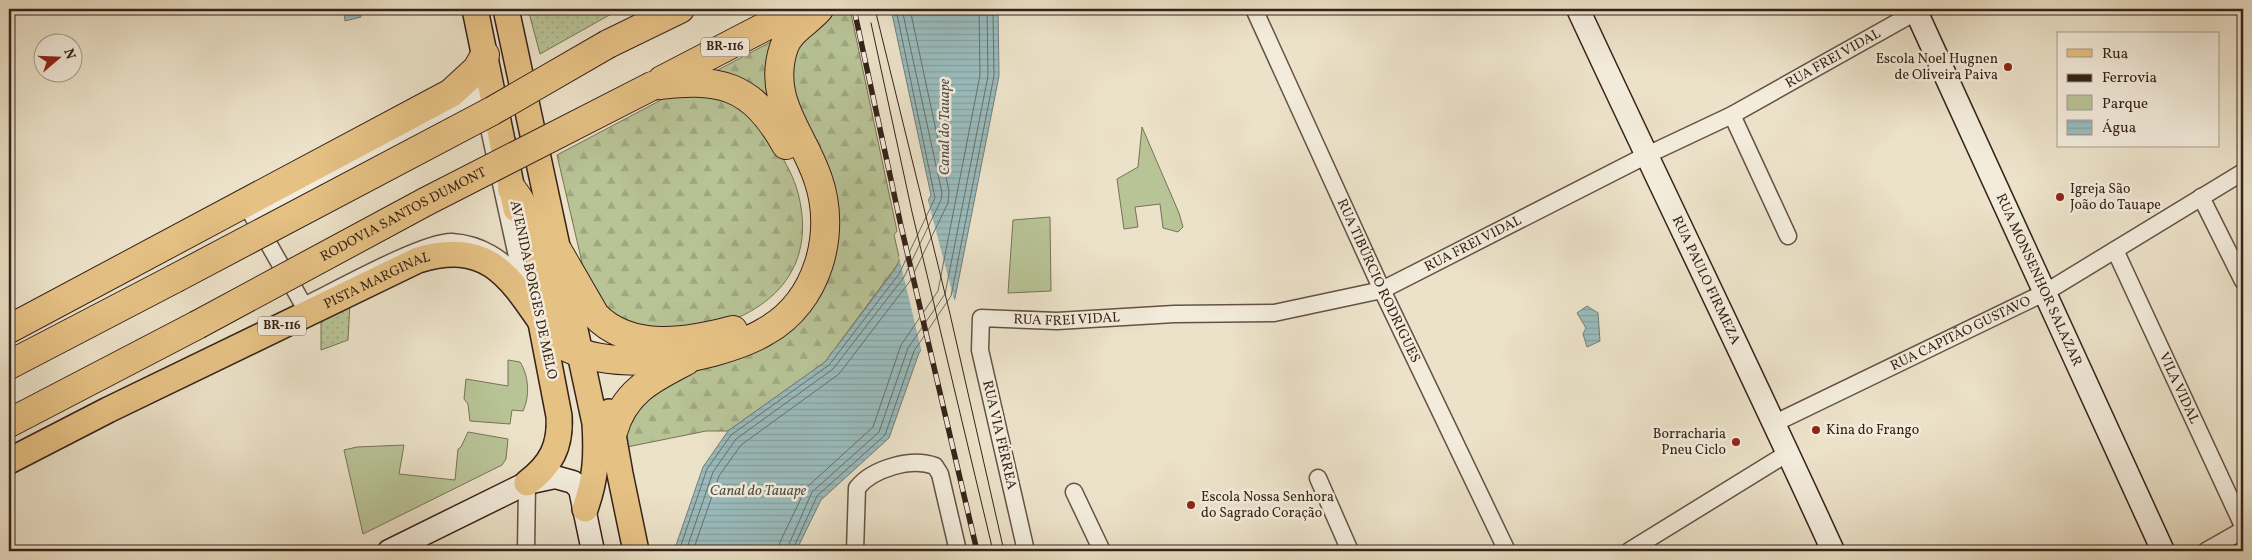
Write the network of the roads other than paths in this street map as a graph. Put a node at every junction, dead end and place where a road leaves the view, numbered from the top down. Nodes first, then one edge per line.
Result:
1 (475, 9) edge
2 (506, 9) edge
3 (644, 9) edge
4 (680, 9) edge
5 (799, 9) edge
6 (819, 9) edge
7 (1254, 9) edge
8 (1578, 9) edge
9 (1917, 10) edge
10 (608, 44) junction
11 (485, 55) junction
12 (652, 86) junction
13 (1732, 115) junction
14 (780, 118) junction
15 (1645, 156) junction
16 (2243, 172) edge
17 (512, 189) junction
18 (2201, 197) junction
19 (1788, 236) dead end
20 (2115, 250) junction
21 (558, 251) junction
22 (522, 278) joint
23 (2243, 281) edge
24 (1382, 290) junction
25 (2046, 292) junction
26 (981, 318) joint
27 (541, 322) junction
28 (9, 329) edge
29 (548, 356) junction
30 (588, 356) junction
31 (690, 359) junction
32 (9, 365) edge
33 (9, 423) edge
34 (1775, 423) junction
35 (613, 432) junction
36 (1788, 452) junction
37 (597, 457) junction
38 (9, 461) edge
39 (1318, 478) dead end
40 (527, 483) junction
41 (1074, 492) dead end
42 (585, 510) junction
43 (2243, 526) edge
44 (2243, 530) edge
45 (388, 551) edge
46 (526, 551) edge
47 (593, 551) edge
48 (622, 551) edge
49 (636, 551) edge
50 (855, 551) edge
51 (958, 551) edge
52 (1026, 551) edge
53 (1102, 551) edge
54 (1350, 551) edge
55 (1507, 551) edge
56 (1629, 551) edge
57 (1833, 551) edge
58 (2163, 551) edge
59 (2206, 551) edge

1 - 11 main road, AVENIDA BORGES DE MELO
2 - 21 main road
3 - 10 highway
4 - 10 highway
5 - 12 highway, RODOVIA SANTOS DUMONT / BR-116
6 - 14 highway
7 - 24 street, RUA TIBÚRCIO RODRIGUES
8 - 15 street, RUA PAULO FIRMEZA
9 - 13 street, RUA FREI VIDAL
9 - 25 street, RUA MONSENHOR SALAZAR
10 - 32 highway, bridge
11 - 17 main road, AVENIDA BORGES DE MELO
11 - 28 highway
12 - 14 highway
12 - 33 highway, RODOVIA SANTOS DUMONT / BR-116, bridge
13 - 15 street, RUA FREI VIDAL
13 - 19 street
14 - 21 highway
14 - 31 highway
15 - 24 street, RUA FREI VIDAL
15 - 34 street, RUA PAULO FIRMEZA
16 - 18 street, RUA CAPITÃO GUSTAVO
17 - 27 main road, AVENIDA BORGES DE MELO
17 - 30 highway
18 - 20 street, RUA CAPITÃO GUSTAVO
18 - 23 street
20 - 25 street, RUA CAPITÃO GUSTAVO
20 - 43 street, VILA VIDAL
21 - 30 main road
22 - 22 street
24 - 26 street, RUA FREI VIDAL
24 - 55 street, RUA TIBÚRCIO RODRIGUES
25 - 34 street, RUA CAPITÃO GUSTAVO
25 - 58 street, RUA MONSENHOR SALAZAR
26 - 52 street, RUA VIA FÉRREA
27 - 29 main road, AVENIDA BORGES DE MELO
27 - 38 main road, PISTA MARGINAL / BR-116
29 - 37 main road
29 - 40 main road, AVENIDA BORGES DE MELO
30 - 31 highway
30 - 35 main road
30 - 37 main road
31 - 35 highway
34 - 36 street, RUA PAULO FIRMEZA
35 - 49 main road
36 - 56 street
36 - 57 street, RUA PAULO FIRMEZA
37 - 42 main road
37 - 48 main road
39 - 54 street
40 - 42 street
40 - 45 street
40 - 46 street
41 - 53 street
42 - 47 street
44 - 59 street
50 - 51 street

